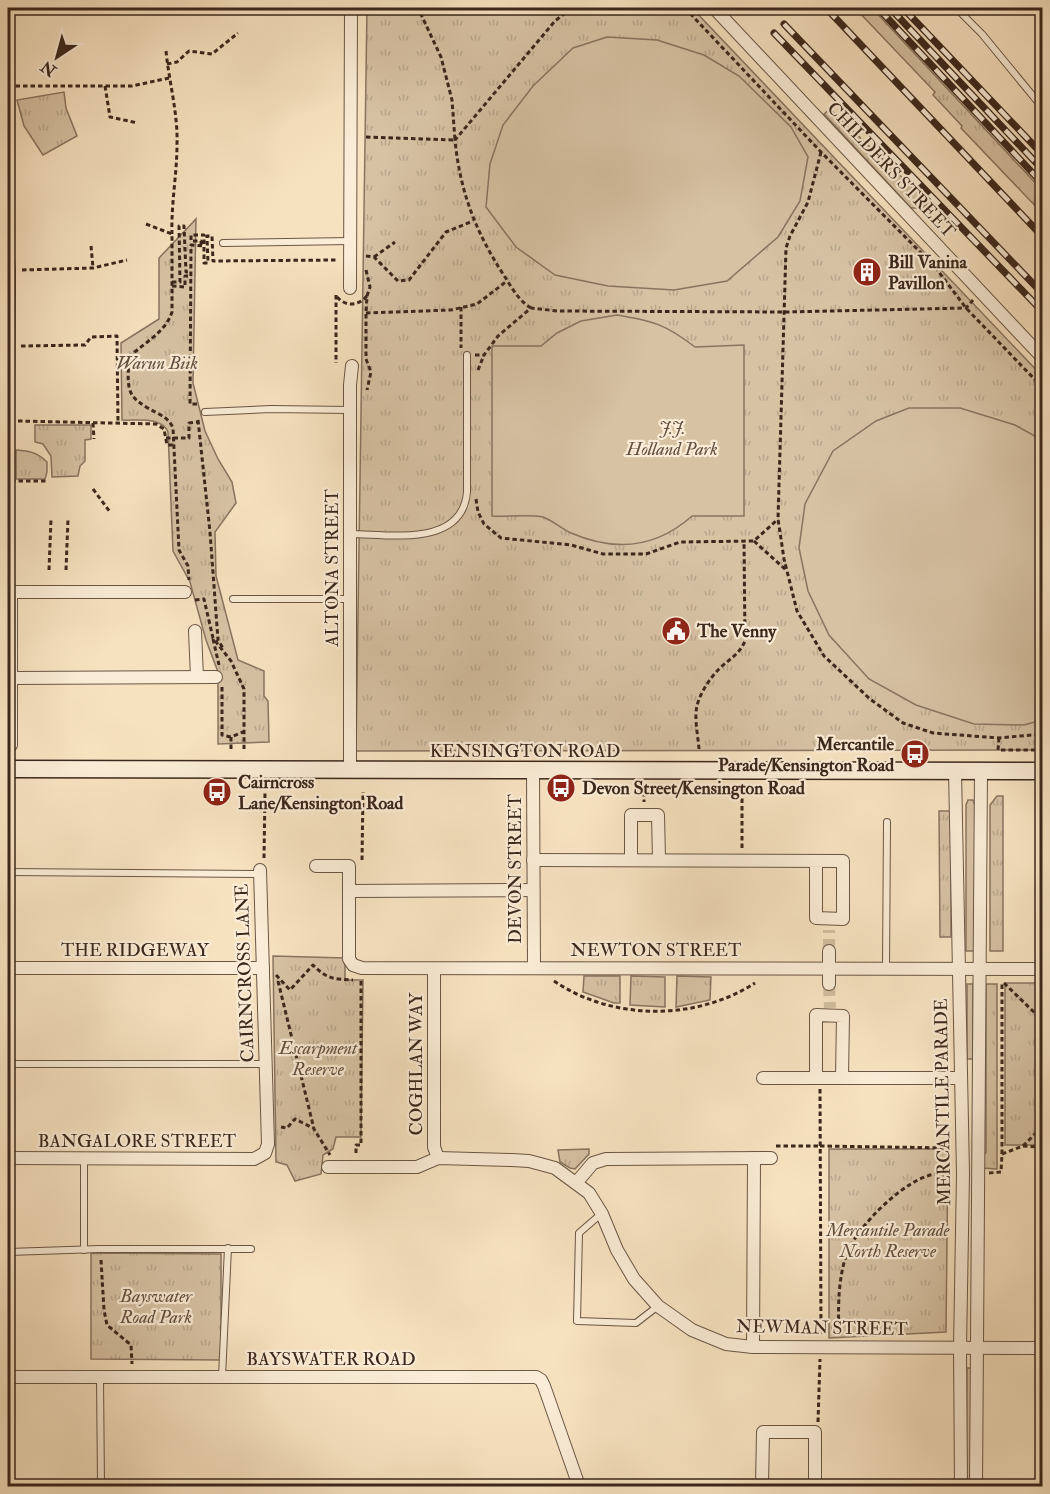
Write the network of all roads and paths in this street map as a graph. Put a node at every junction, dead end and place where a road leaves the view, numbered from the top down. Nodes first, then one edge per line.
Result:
1 (351, 8) edge
2 (418, 8) edge
3 (590, 8) edge
4 (685, 8) edge
5 (714, 8) edge
6 (956, 8) edge
7 (570, 9) edge
8 (238, 33) dead end
9 (166, 51) dead end
10 (167, 64) junction
11 (169, 78) junction
12 (8, 86) edge
13 (105, 86) junction
14 (1042, 107) edge
15 (138, 123) dead end
16 (366, 137) dead end
17 (455, 140) junction
18 (821, 152) junction
19 (473, 221) junction
20 (146, 224) dead end
21 (172, 234) junction
22 (350, 242) junction
23 (224, 243) dead end
24 (395, 243) dead end
25 (91, 246) dead end
26 (204, 246) dead end
27 (366, 256) dead end
28 (374, 257) junction
29 (8, 259) edge
30 (127, 260) dead end
31 (93, 268) junction
32 (17, 270) dead end
33 (366, 270) dead end
34 (191, 274) junction
35 (507, 281) junction
36 (172, 284) junction
37 (350, 288) dead end
38 (981, 292) junction
39 (336, 295) dead end
40 (461, 307) junction
41 (531, 308) junction
42 (966, 308) junction
43 (785, 312) junction
44 (366, 313) junction
45 (19, 346) dead end
46 (466, 356) junction
47 (1042, 357) edge
48 (336, 363) dead end
49 (352, 366) dead end
50 (1042, 387) edge
51 (367, 390) dead end
52 (350, 410) junction
53 (201, 413) joint
54 (12, 417) edge
55 (93, 423) junction
56 (117, 423) junction
57 (166, 438) junction
58 (173, 438) junction
59 (94, 439) dead end
60 (174, 445) junction
61 (48, 481) dead end
62 (11, 482) dead end
63 (93, 489) dead end
64 (467, 495) junction
65 (110, 512) dead end
66 (51, 519) dead end
67 (68, 519) dead end
68 (778, 519) junction
69 (350, 534) junction
70 (744, 541) junction
71 (754, 541) junction
72 (49, 570) dead end
73 (66, 570) dead end
74 (787, 570) junction
75 (188, 590) junction
76 (9, 592) edge
77 (222, 597) dead end
78 (214, 598) junction
79 (233, 599) dead end
80 (350, 599) junction
81 (195, 631) dead end
82 (231, 661) junction
83 (197, 677) junction
84 (216, 677) dead end
85 (11, 678) junction
86 (222, 721) dead end
87 (243, 732) junction
88 (1042, 734) edge
89 (231, 737) junction
90 (999, 738) junction
91 (11, 745) dead end
92 (231, 749) dead end
93 (244, 749) dead end
94 (699, 749) dead end
95 (1042, 750) edge
96 (8, 769) edge
97 (350, 770) junction
98 (533, 770) junction
99 (955, 770) junction
100 (981, 770) junction
101 (1042, 771) edge
102 (742, 791) dead end
103 (265, 792) dead end
104 (363, 792) dead end
105 (644, 792) dead end
106 (644, 798) dead end
107 (887, 822) dead end
108 (659, 859) junction
109 (533, 860) junction
110 (631, 860) junction
111 (743, 860) junction
112 (816, 861) junction
113 (316, 866) dead end
114 (8, 872) edge
115 (260, 872) junction
116 (533, 890) junction
117 (355, 891) junction
118 (830, 951) tunnel mouth
119 (534, 967) junction
120 (8, 968) edge
121 (773, 968) junction
122 (268, 969) junction
123 (434, 969) junction
124 (829, 969) junction
125 (886, 969) junction
126 (959, 969) junction
127 (980, 969) junction
128 (1042, 969) edge
129 (358, 971) junction
130 (276, 975) junction
131 (1002, 975) junction
132 (829, 984) tunnel mouth
133 (1042, 1020) edge
134 (8, 1064) edge
135 (266, 1064) junction
136 (842, 1077) junction
137 (763, 1078) dead end
138 (818, 1078) junction
139 (960, 1078) junction
140 (267, 1125) junction
141 (1042, 1127) edge
142 (314, 1129) junction
143 (776, 1146) dead end
144 (819, 1146) junction
145 (1023, 1146) junction
146 (1042, 1146) edge
147 (962, 1148) junction
148 (265, 1154) joint
149 (1002, 1154) junction
150 (8, 1158) edge
151 (84, 1158) junction
152 (438, 1158) junction
153 (754, 1158) junction
154 (771, 1158) dead end
155 (332, 1167) joint
156 (356, 1167) junction
157 (978, 1173) junction
158 (963, 1174) junction
159 (576, 1183) junction
160 (602, 1214) junction
161 (228, 1248) junction
162 (99, 1249) junction
163 (251, 1249) dead end
164 (84, 1250) junction
165 (8, 1252) edge
166 (658, 1306) junction
167 (753, 1347) junction
168 (820, 1347) junction
169 (839, 1347) junction
170 (960, 1348) junction
171 (978, 1348) junction
172 (1042, 1348) edge
173 (8, 1377) edge
174 (222, 1377) junction
175 (100, 1378) junction
176 (132, 1378) junction
177 (815, 1432) junction
178 (101, 1486) edge
179 (579, 1486) edge
180 (762, 1486) edge
181 (815, 1486) edge
182 (961, 1486) edge
183 (976, 1486) edge

1 - 22 street
2 - 17 path
3 - 7 path
4 - 18 path
5 - 38 street, CHILDERS STREET
6 - 14 lane
7 - 17 path
8 - 10 path
9 - 10 path
10 - 11 path
11 - 13 path
11 - 21 path
12 - 13 path
13 - 15 path
16 - 17 path
17 - 19 path
18 - 42 path
18 - 43 path
19 - 28 path
19 - 35 path
20 - 21 path
21 - 36 path
22 - 23 lane
22 - 37 street
24 - 28 path
25 - 31 path
26 - 34 path
27 - 28 path
29 - 54 street
30 - 31 path
31 - 32 path
33 - 44 path
34 - 36 path
34 - 36 path
34 - 53 path
35 - 40 path
35 - 41 path
36 - 58 path
38 - 42 path
38 - 47 street, CHILDERS STREET
39 - 48 path
40 - 44 path
40 - 46 path
41 - 43 path
41 - 46 path
42 - 43 path
42 - 50 path
43 - 68 path
44 - 51 path
45 - 56 path
46 - 64 lane
49 - 52 street, ALTONA STREET
52 - 53 lane
52 - 69 street, ALTONA STREET
54 - 55 path
55 - 56 path
55 - 59 path
56 - 57 path
57 - 58 path
57 - 60 path
58 - 60 path
58 - 78 path
60 - 75 path
61 - 62 path
63 - 65 path
64 - 69 lane
64 - 70 path
66 - 72 path
67 - 73 path
68 - 71 path
68 - 74 path
69 - 80 street, ALTONA STREET
70 - 71 path
70 - 94 path
71 - 74 path
74 - 90 path
75 - 76 street
75 - 82 path
76 - 85 street
77 - 78 path
78 - 82 path
79 - 80 lane
80 - 97 street, ALTONA STREET
81 - 83 street
82 - 87 path
83 - 84 street
83 - 85 street
85 - 91 street
86 - 89 path
87 - 89 path
87 - 93 path
88 - 90 path
89 - 92 path
90 - 95 path
96 - 97 street, KENSINGTON ROAD
97 - 98 street, KENSINGTON ROAD
98 - 99 street, KENSINGTON ROAD
98 - 109 street, DEVON STREET
99 - 100 street, KENSINGTON ROAD
99 - 126 street, MERCANTILE PARADE
100 - 101 street, KENSINGTON ROAD
100 - 127 street, MERCANTILE PARADE
102 - 111 path
103 - 115 path, CAIRNCROSS LANE
104 - 117 path
105 - 106 path
107 - 125 lane
108 - 110 street
108 - 110 street
108 - 111 street
109 - 110 street
109 - 116 street, DEVON STREET
111 - 112 street
112 - 112 street
113 - 117 street
114 - 115 lane
115 - 122 street, CAIRNCROSS LANE
116 - 117 street
116 - 119 street, DEVON STREET
117 - 129 street
118 - 124 street
119 - 121 street, NEWTON STREET
119 - 121 path
119 - 123 street, NEWTON STREET
120 - 122 street, THE RIDGEWAY
121 - 124 street, NEWTON STREET
122 - 130 path
122 - 135 street, CAIRNCROSS LANE
123 - 129 street, NEWTON STREET
123 - 152 street, COGHLAN WAY
124 - 125 street, NEWTON STREET
124 - 132 street
125 - 126 street, NEWTON STREET
126 - 127 street
126 - 139 street, MERCANTILE PARADE
127 - 131 street
127 - 157 street, MERCANTILE PARADE
128 - 131 street
129 - 130 path
129 - 156 path
130 - 142 path
131 - 133 path
131 - 149 path
134 - 135 lane
135 - 140 street, CAIRNCROSS LANE
136 - 138 street
136 - 138 street
136 - 139 street
137 - 138 street
138 - 144 path
139 - 147 street, MERCANTILE PARADE
140 - 142 path
140 - 148 street, CAIRNCROSS LANE
141 - 145 path
142 - 155 path
143 - 144 path
144 - 147 path
144 - 168 path
145 - 146 path
145 - 149 path
147 - 158 street, MERCANTILE PARADE
148 - 151 street, BANGALORE STREET
149 - 157 path
150 - 151 street, BANGALORE STREET
151 - 164 lane
152 - 156 street, NEWMAN STREET
152 - 159 street, NEWMAN STREET
153 - 154 street
153 - 159 street
153 - 167 street
155 - 156 street, NEWMAN STREET
157 - 171 street, MERCANTILE PARADE
158 - 169 path
158 - 170 street, MERCANTILE PARADE
159 - 160 street, NEWMAN STREET
160 - 166 street, NEWMAN STREET
160 - 166 lane
161 - 162 lane
161 - 163 lane
161 - 174 lane
162 - 164 lane
162 - 176 path
164 - 165 lane
166 - 167 street, NEWMAN STREET
167 - 168 street, NEWMAN STREET
168 - 169 street, NEWMAN STREET
168 - 177 path
169 - 170 street, NEWMAN STREET
170 - 171 street, NEWMAN STREET
170 - 182 street, MERCANTILE PARADE
171 - 172 street, NEWMAN STREET
171 - 183 street, MERCANTILE PARADE
173 - 175 street, BAYSWATER ROAD
174 - 176 street, BAYSWATER ROAD
174 - 179 street, BAYSWATER ROAD
175 - 176 street, BAYSWATER ROAD
175 - 178 lane
177 - 180 street
177 - 181 street

